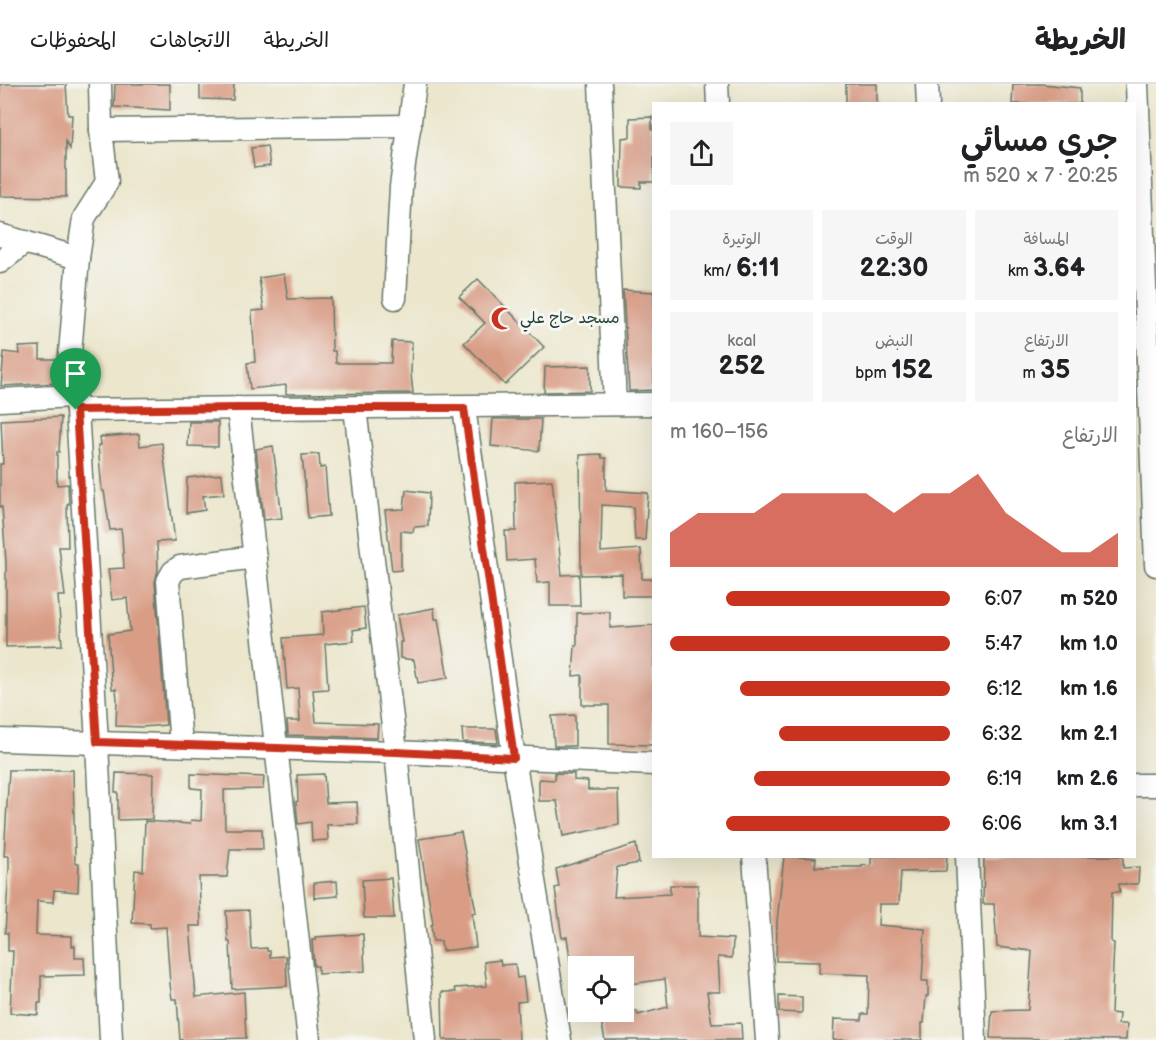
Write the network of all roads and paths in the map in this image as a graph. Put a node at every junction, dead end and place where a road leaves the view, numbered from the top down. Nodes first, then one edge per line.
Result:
1 (100, 84) edge
2 (415, 84) edge
3 (600, 84) edge
4 (717, 84) edge
5 (927, 84) edge
6 (1137, 84) edge
7 (718, 102) edge
8 (928, 102) edge
9 (1147, 119) edge
10 (410, 126) junction
11 (101, 130) junction
12 (0, 235) edge
13 (25, 242) junction
14 (78, 258) junction
15 (0, 262) edge
16 (395, 298) dead end
17 (0, 400) edge
18 (75, 403) junction
19 (615, 404) junction
20 (652, 404) edge
21 (238, 408) junction
22 (356, 408) junction
23 (464, 408) junction
24 (1147, 413) edge
25 (255, 557) junction
26 (1156, 565) edge
27 (0, 740) edge
28 (97, 742) junction
29 (182, 745) junction
30 (276, 748) junction
31 (396, 752) junction
32 (514, 758) junction
33 (652, 764) edge
34 (1136, 785) edge
35 (1156, 785) edge
36 (754, 858) edge
37 (967, 858) edge
38 (111, 1040) edge
39 (309, 1040) edge
40 (425, 1040) edge
41 (560, 1040) edge
42 (767, 1040) edge
43 (975, 1040) edge

1 - 11 street
2 - 10 street
3 - 19 street
4 - 7 street
5 - 8 street
6 - 9 street
9 - 24 street
10 - 11 street
10 - 16 street
11 - 14 street
12 - 13 street
13 - 14 street
13 - 15 street
14 - 18 street
17 - 18 street
18 - 21 street
18 - 28 street
19 - 20 street
19 - 23 street
21 - 22 street
21 - 25 street
22 - 23 street
22 - 31 street
23 - 32 street
24 - 26 street
25 - 29 street
25 - 30 street
27 - 28 street
28 - 29 street
28 - 38 street
29 - 30 street
30 - 31 street
30 - 39 street
31 - 32 street
31 - 40 street
32 - 33 street
32 - 41 street
34 - 35 street
36 - 42 street
37 - 43 street

